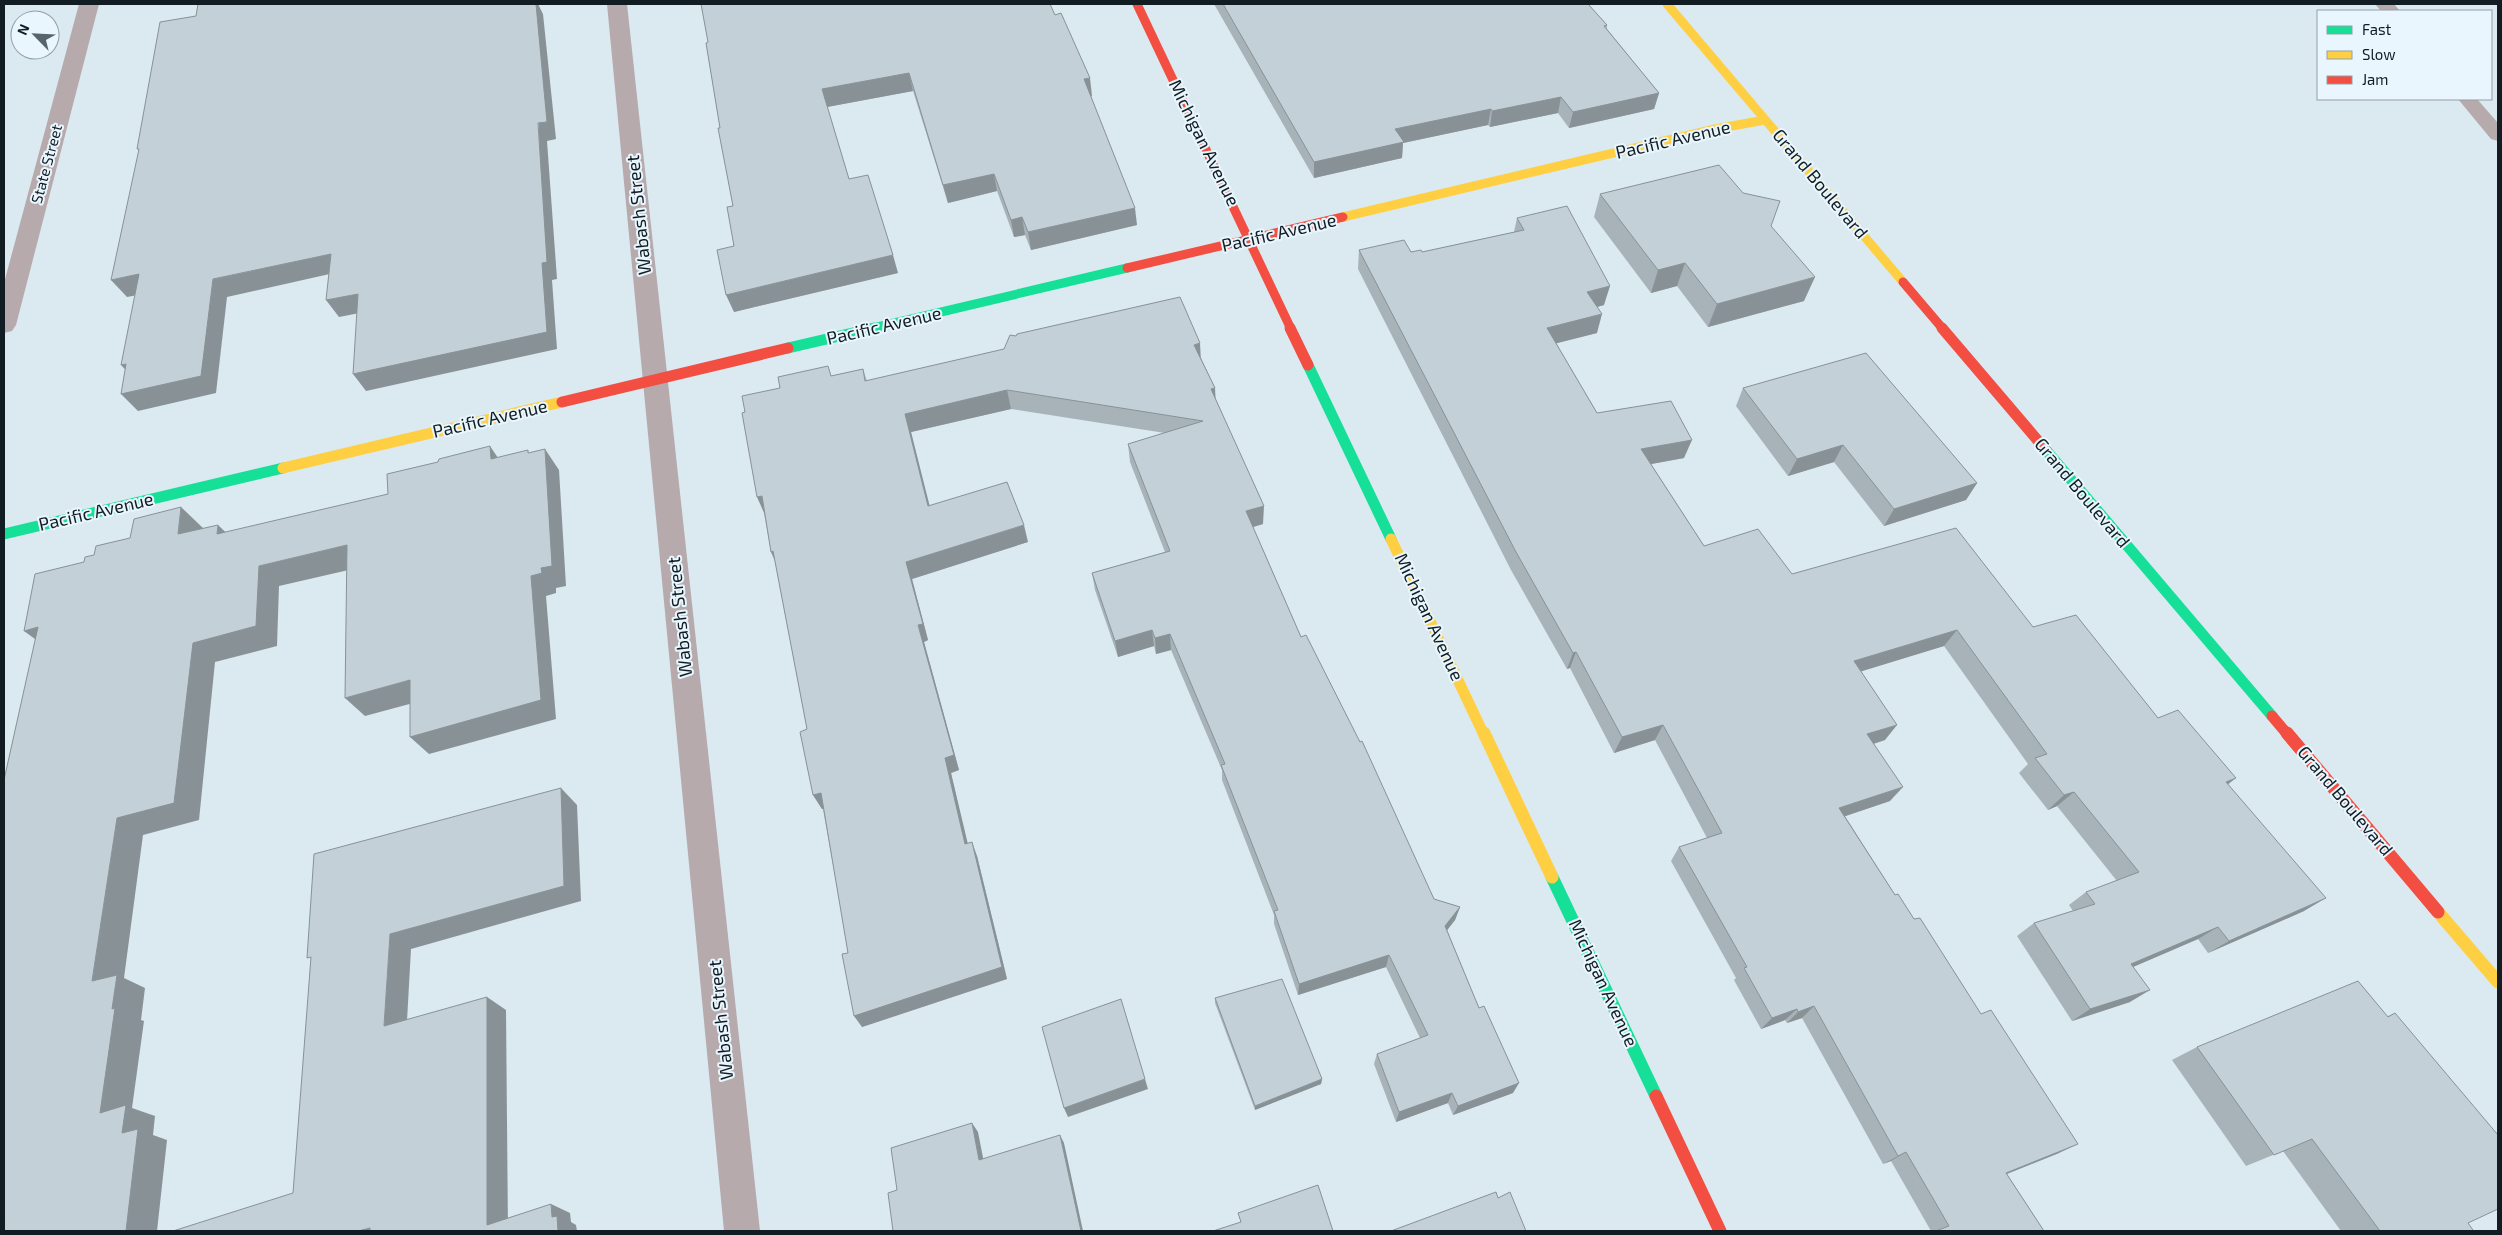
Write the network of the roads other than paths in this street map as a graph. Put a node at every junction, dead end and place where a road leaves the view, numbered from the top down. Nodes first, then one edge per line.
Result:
1 (89, 4) edge
2 (617, 4) edge
3 (1137, 4) edge
4 (1666, 4) edge
5 (2468, 100) edge
6 (1765, 120) junction
7 (2498, 135) edge
8 (1250, 240) junction
9 (4, 325) edge
10 (656, 380) junction
11 (4, 534) edge
12 (2498, 982) edge
13 (742, 1231) edge
14 (1720, 1231) edge

1 - 9 street, State Street
2 - 10 street, Wabash Street
3 - 8 street, Michigan Avenue
4 - 6 street, Grand Boulevard
5 - 7 lane
6 - 8 street, Pacific Avenue
6 - 12 street, Grand Boulevard
8 - 10 street, Pacific Avenue
8 - 14 street, Michigan Avenue
10 - 11 street, Pacific Avenue
10 - 13 street, Wabash Street

